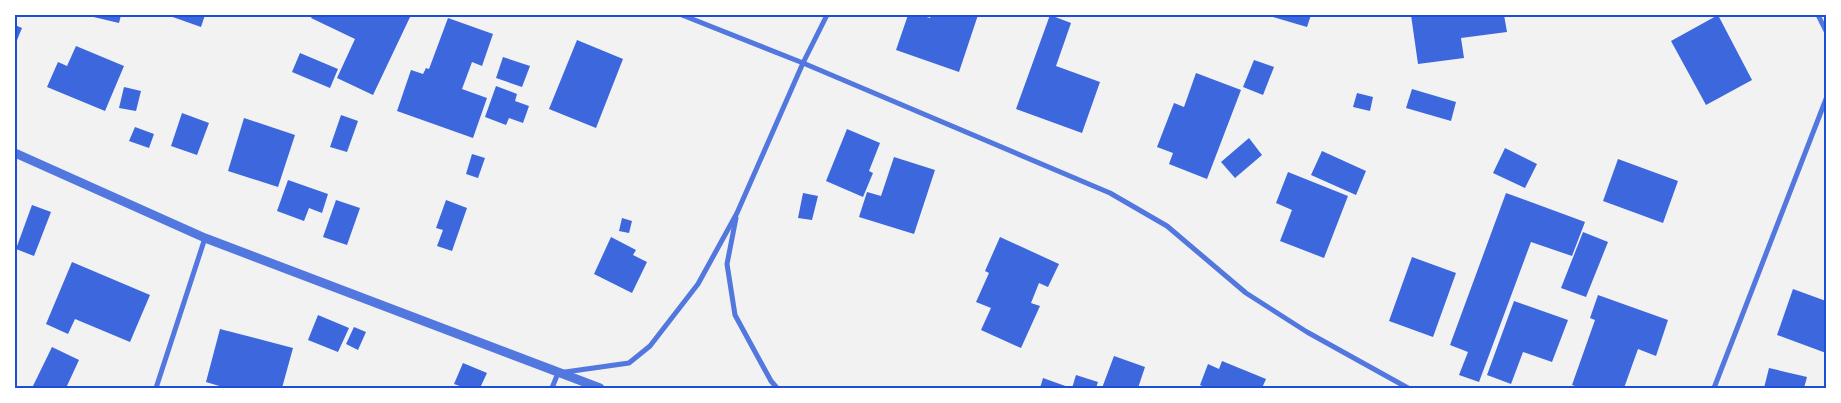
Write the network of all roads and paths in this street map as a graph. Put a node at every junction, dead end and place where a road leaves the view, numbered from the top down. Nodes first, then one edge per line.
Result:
1 (682, 15) edge
2 (827, 15) edge
3 (1818, 15) edge
4 (1826, 31) edge
5 (803, 63) junction
6 (1826, 99) edge
7 (15, 153) edge
8 (737, 213) junction
9 (206, 238) junction
10 (558, 374) junction
11 (156, 388) edge
12 (552, 388) edge
13 (600, 388) edge
14 (777, 388) edge
15 (1408, 388) edge
16 (1714, 388) edge

1 - 5 street
2 - 5 street
3 - 4 street
5 - 8 street
5 - 15 street
6 - 16 street
7 - 9 street
8 - 10 street
8 - 14 street
9 - 10 street
9 - 11 street
10 - 12 street
10 - 13 street

